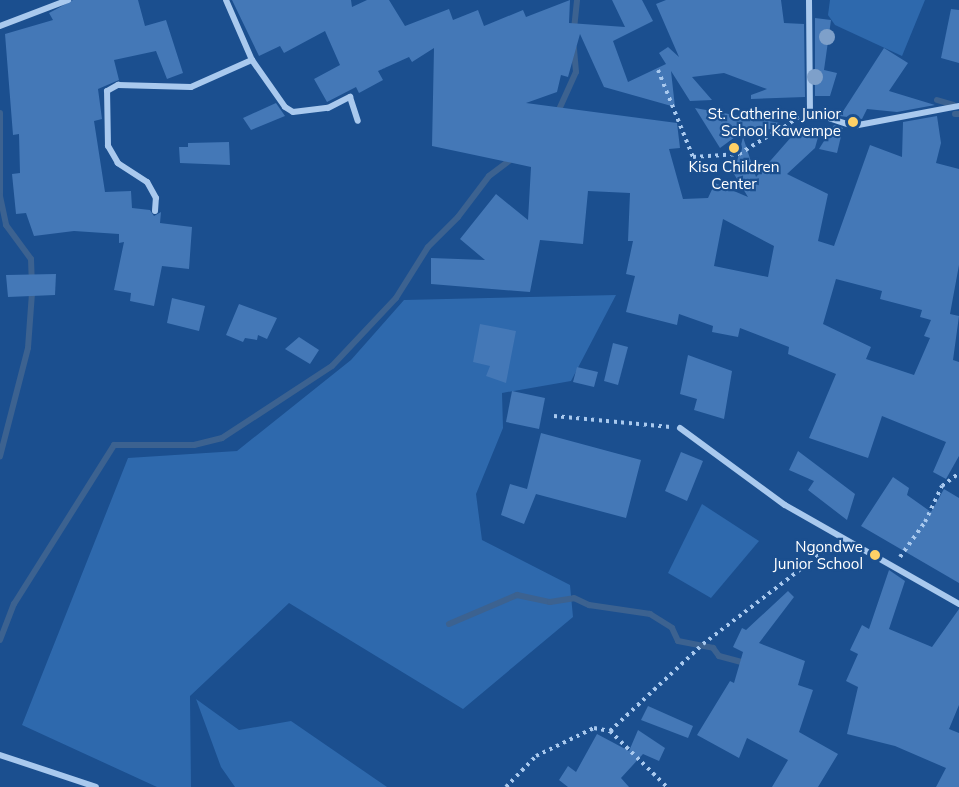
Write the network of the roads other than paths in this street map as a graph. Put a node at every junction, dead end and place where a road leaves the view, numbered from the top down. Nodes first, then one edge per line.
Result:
1 (68, 0) edge
2 (226, 0) edge
3 (809, 0) edge
4 (0, 26) edge
5 (252, 60) junction
6 (959, 106) edge
7 (358, 121) dead end
8 (155, 211) dead end
9 (680, 428) road end
10 (959, 604) edge
11 (0, 755) edge
12 (96, 787) edge

1 - 4 street
2 - 5 street
3 - 6 street
5 - 7 street
5 - 8 street
9 - 10 street
11 - 12 street

